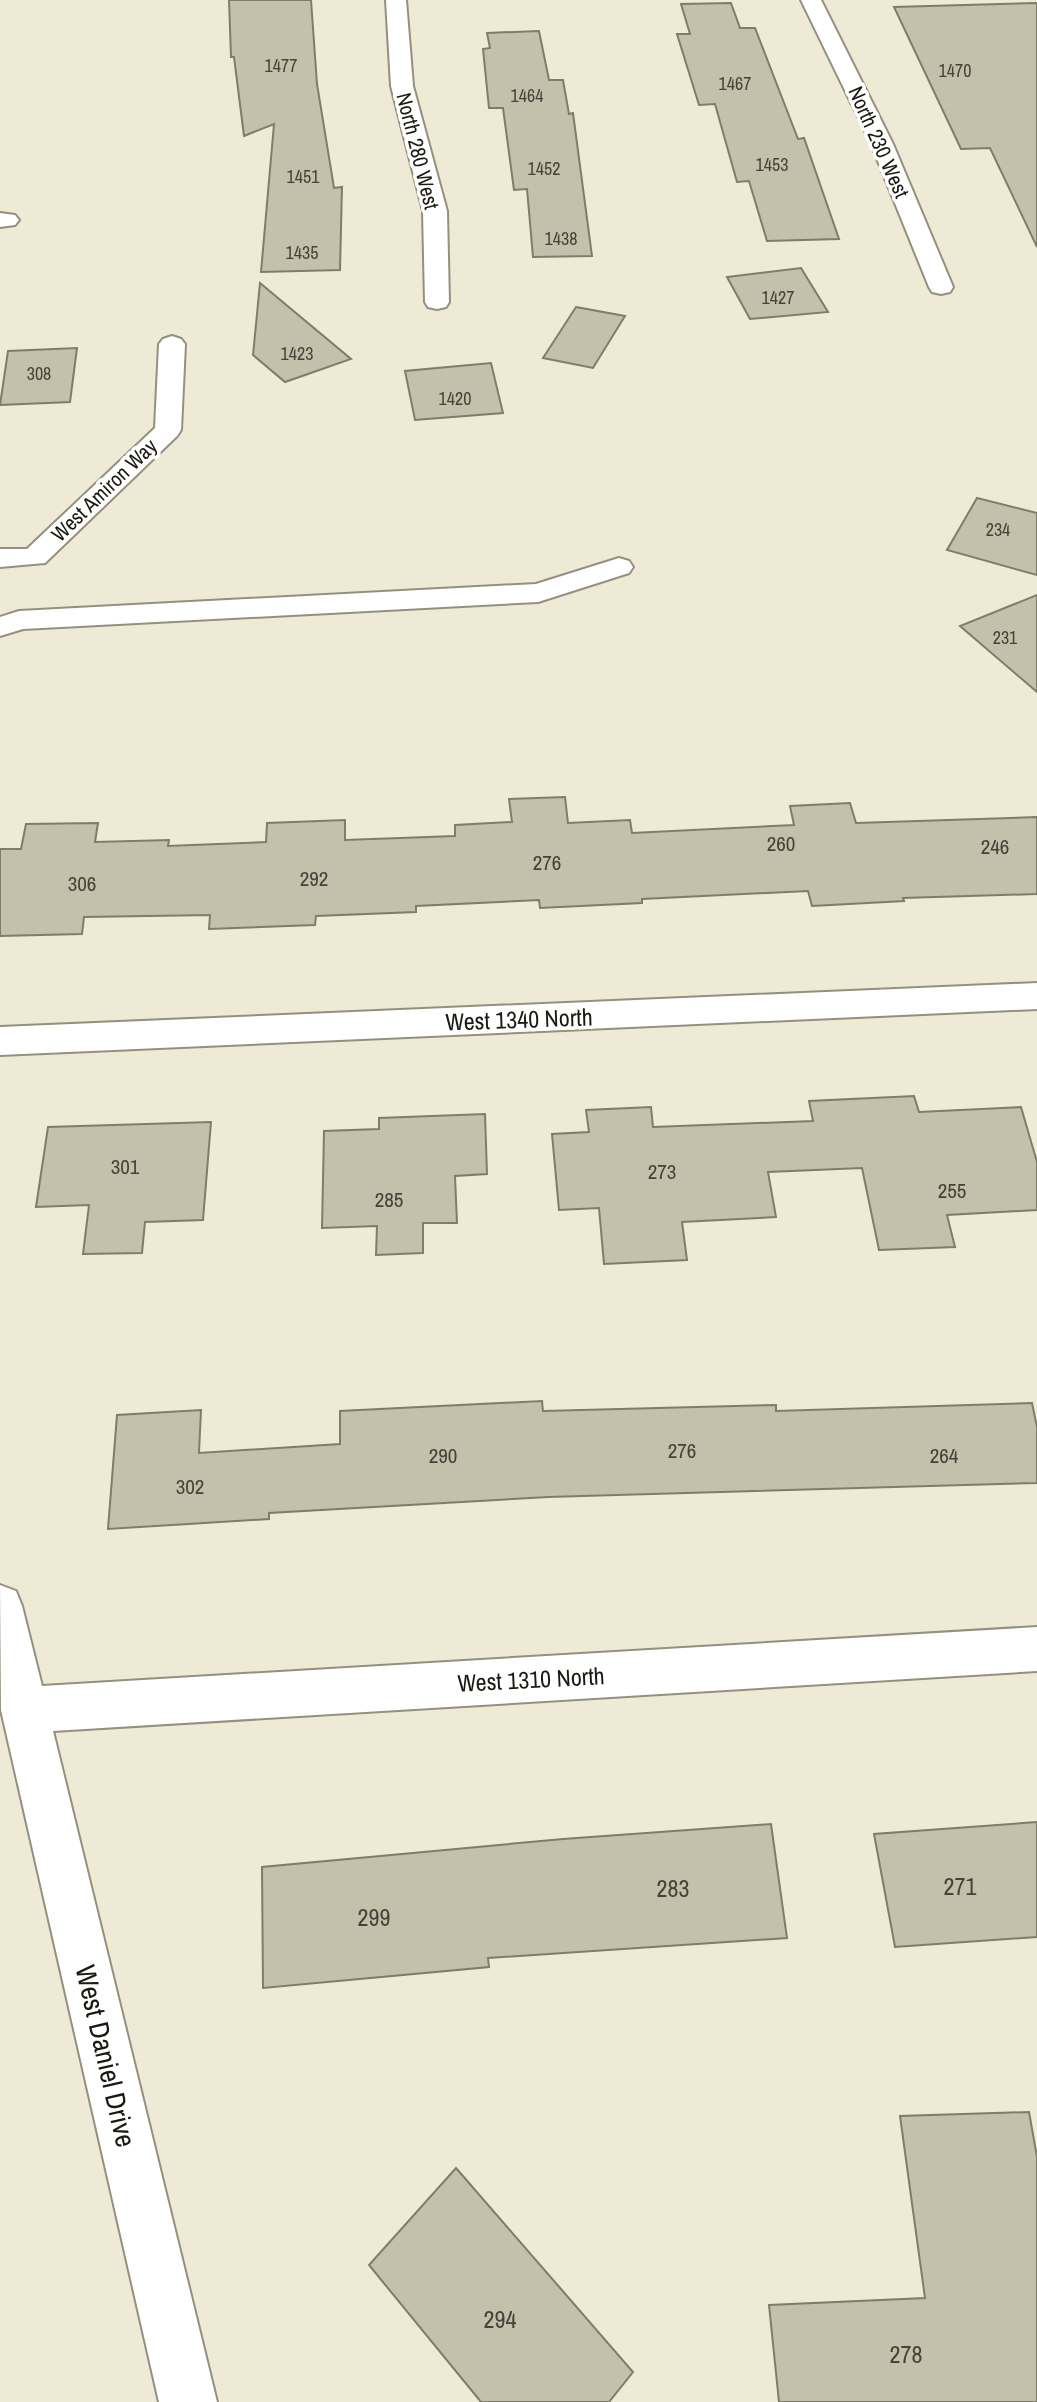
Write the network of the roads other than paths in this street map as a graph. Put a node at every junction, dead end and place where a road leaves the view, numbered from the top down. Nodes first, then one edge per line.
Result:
1 (396, 0) edge
2 (811, 0) edge
3 (941, 287) dead end
4 (437, 302) dead end
5 (173, 344) dead end
6 (0, 558) edge
7 (619, 567) dead end
8 (0, 627) edge
9 (1037, 996) edge
10 (0, 1041) edge
11 (0, 1606) edge
12 (1037, 1649) edge
13 (24, 1710) junction
14 (188, 2402) edge

1 - 4 street, North 280 West
2 - 3 street, North 230 West
5 - 6 street, West Amiron Way
7 - 8 street
9 - 10 street, West 1340 North
11 - 13 street, West Daniel Drive
12 - 13 street, West 1310 North
13 - 14 street, West Daniel Drive

